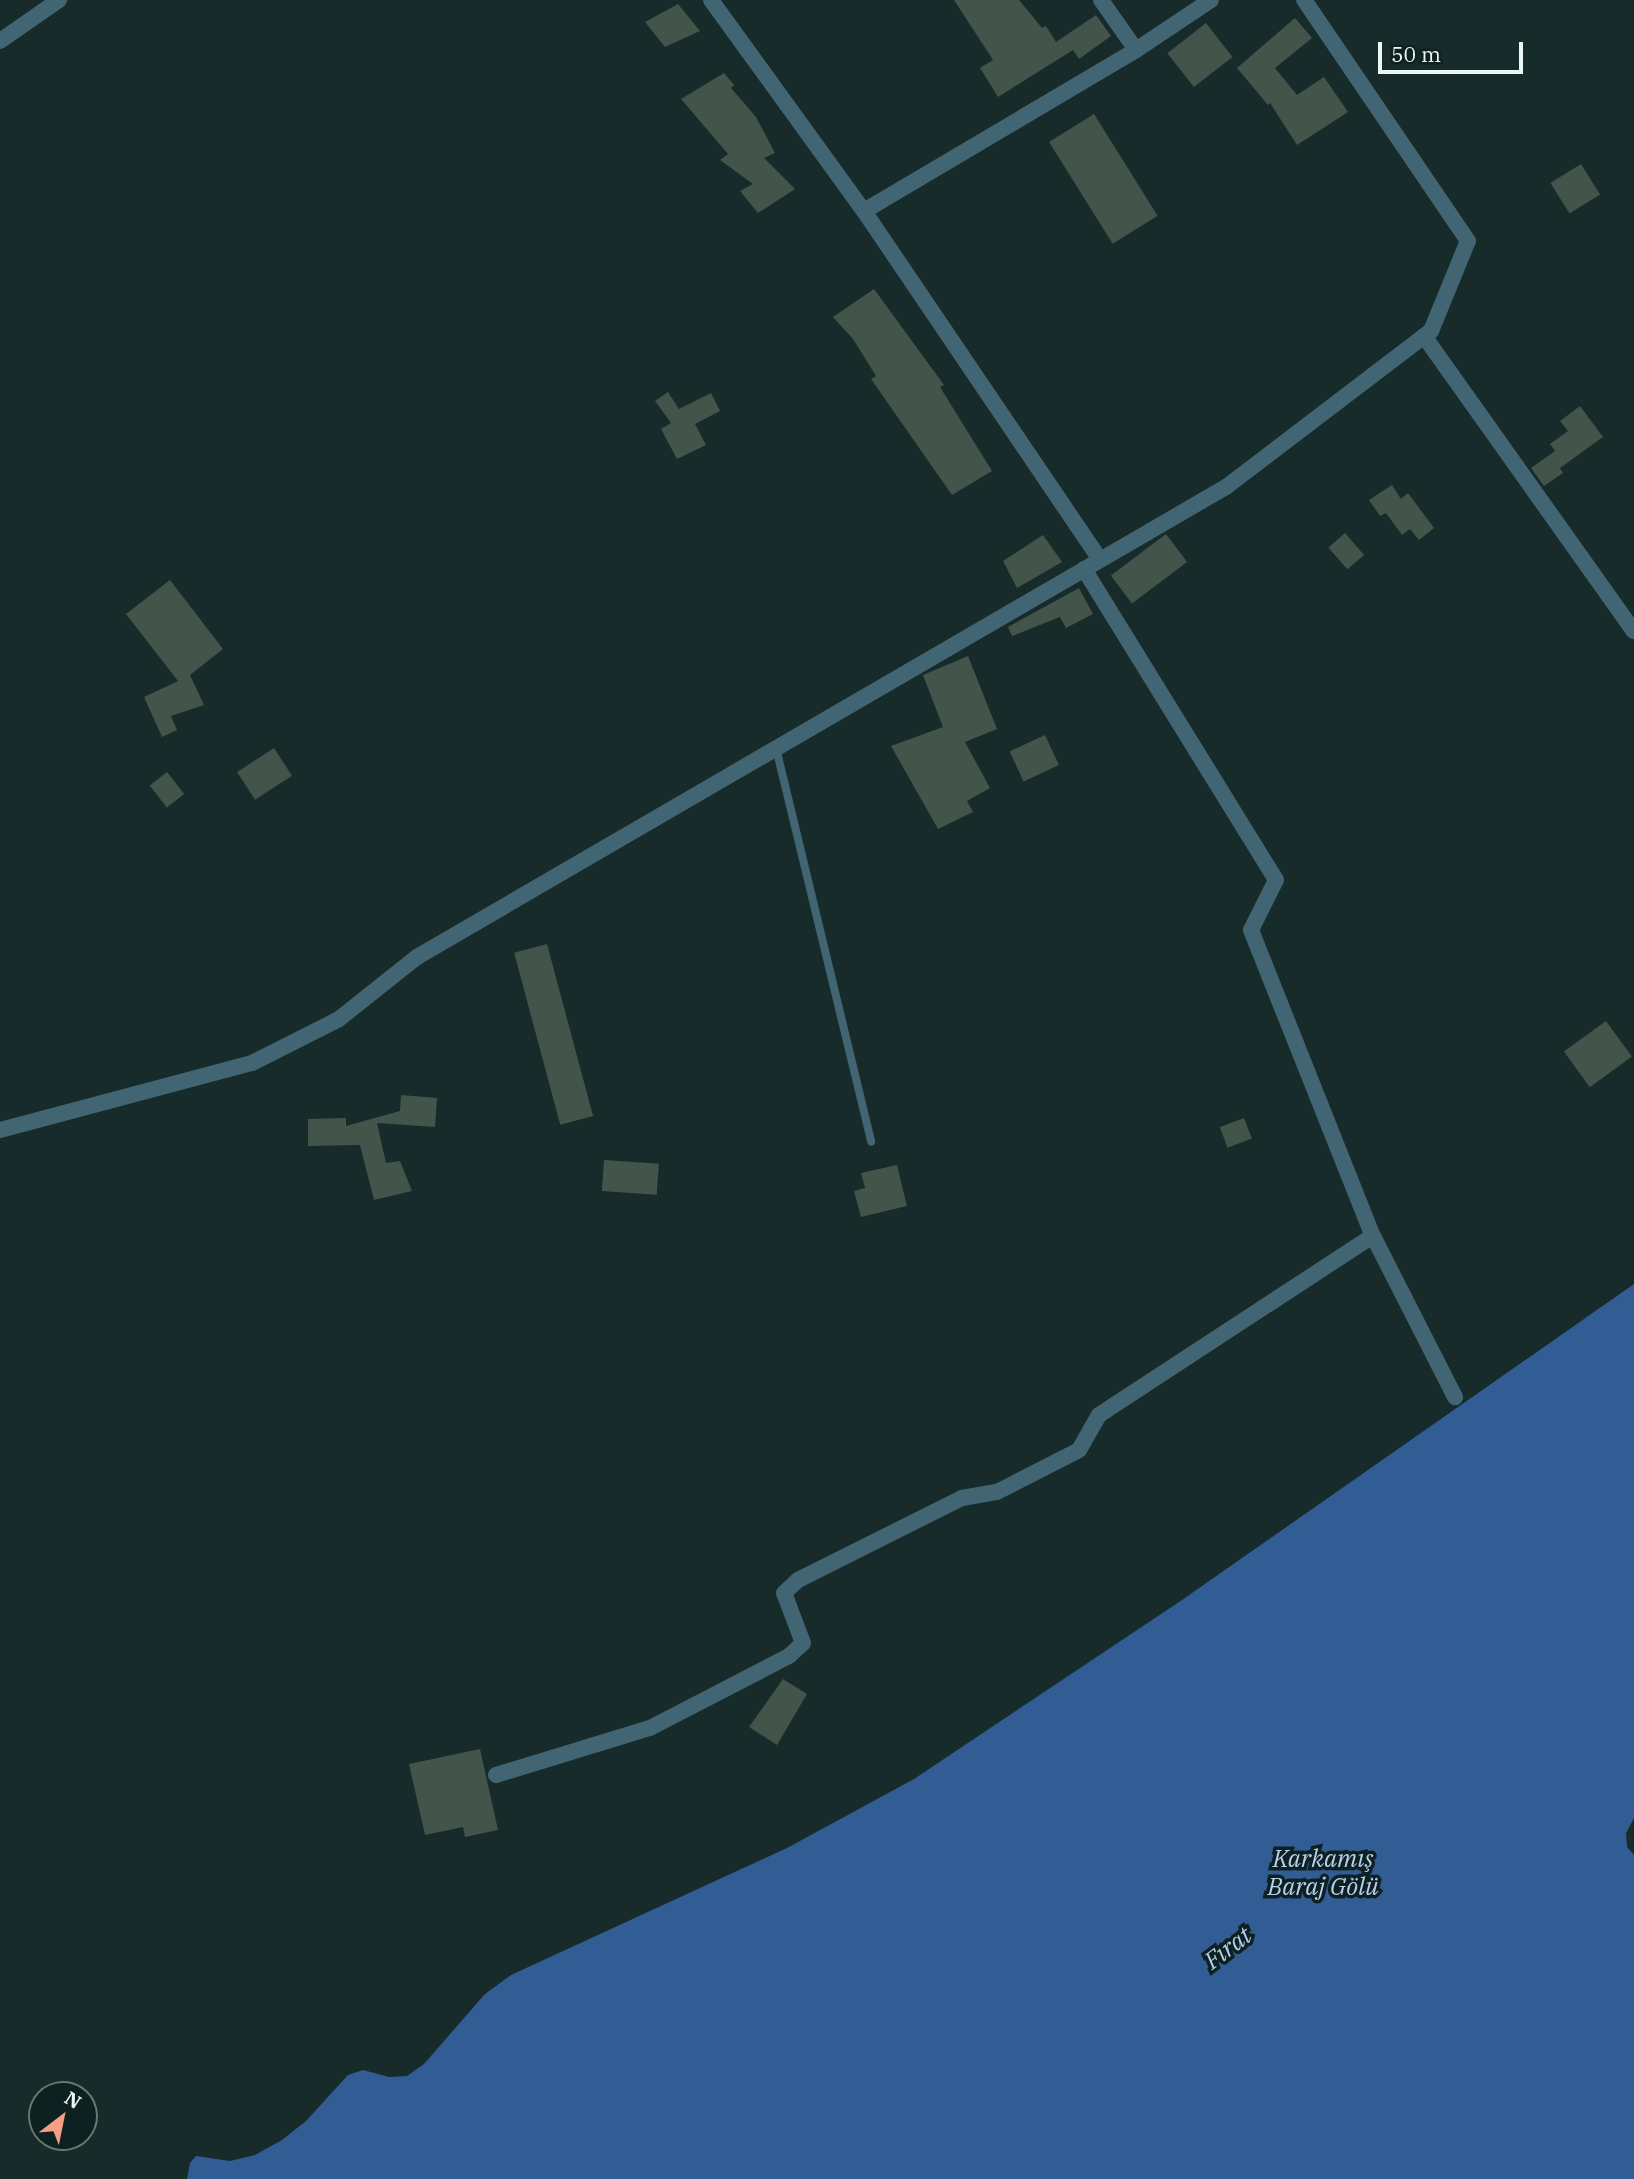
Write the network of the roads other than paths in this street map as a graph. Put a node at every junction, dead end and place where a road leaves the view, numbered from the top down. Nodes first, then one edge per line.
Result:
1 (59, 0) edge
2 (711, 0) edge
3 (1101, 0) edge
4 (1211, 0) edge
5 (1304, 0) edge
6 (0, 41) edge
7 (1136, 50) junction
8 (864, 211) junction
9 (1424, 336) junction
10 (1100, 559) junction
11 (1084, 569) junction
12 (1634, 631) edge
13 (776, 748) junction
14 (0, 1130) edge
15 (871, 1142) dead end
16 (1373, 1236) junction
17 (1455, 1396) dead end
18 (496, 1774) dead end

1 - 6 street
2 - 8 street
3 - 7 street
4 - 7 street
5 - 9 street
7 - 8 street
8 - 10 street
9 - 10 street
9 - 12 street
10 - 11 street
11 - 13 street
11 - 16 street
13 - 14 street
13 - 15 lane
16 - 17 street
16 - 18 street

